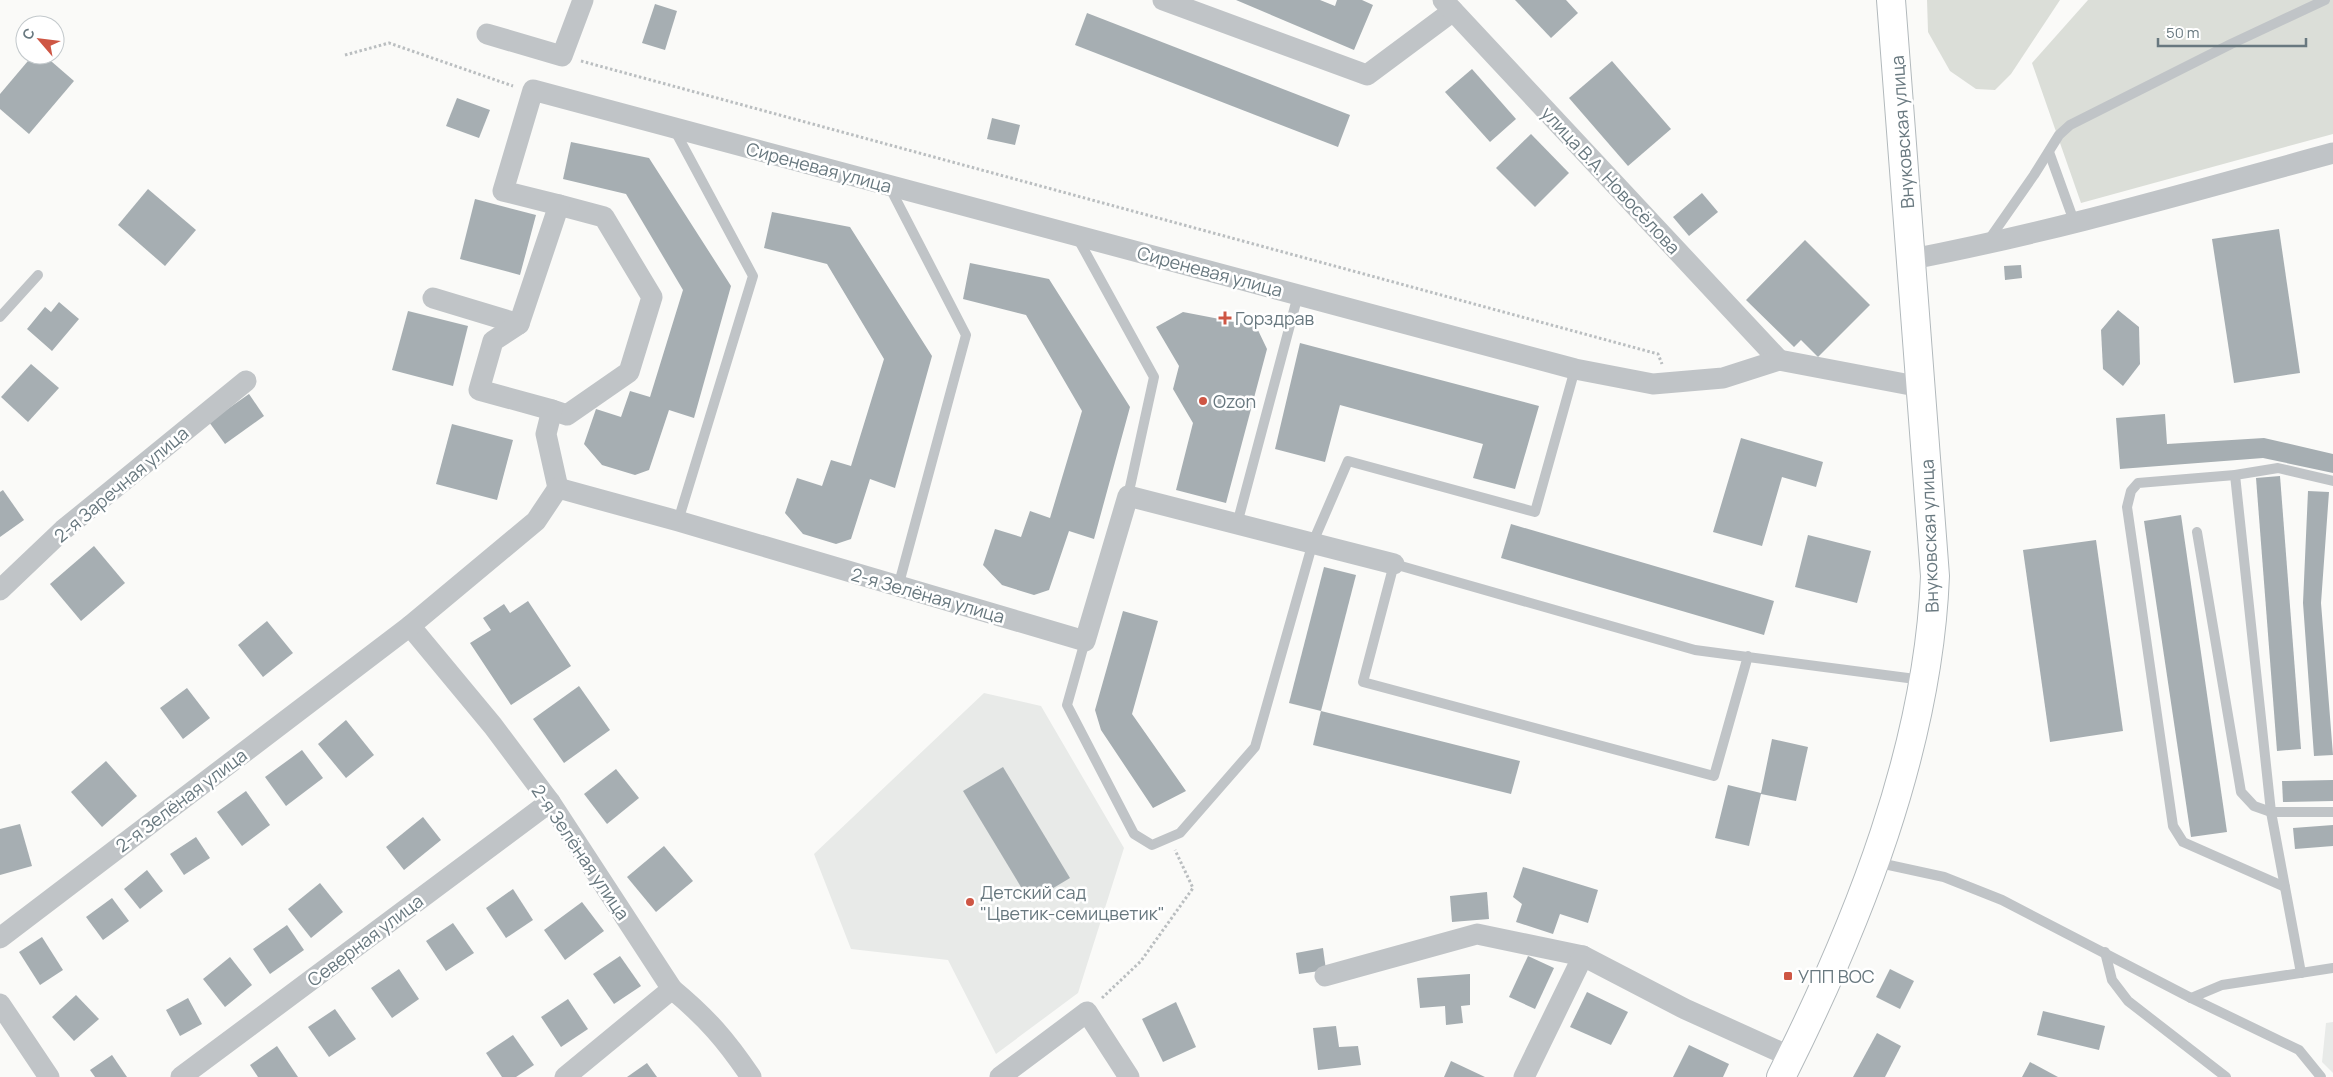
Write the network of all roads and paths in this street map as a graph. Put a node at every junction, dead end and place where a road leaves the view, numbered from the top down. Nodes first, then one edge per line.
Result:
1 (583, 0) edge
2 (1163, 0) edge
3 (1892, 0) edge
4 (2325, 0) edge
5 (1448, 5) edge
6 (487, 34) dead end
7 (344, 55) dead end
8 (562, 56) junction
9 (533, 91) junction
10 (674, 129) junction
11 (2049, 152) junction
12 (2333, 153) edge
13 (889, 186) junction
14 (559, 205) junction
15 (2075, 224) junction
16 (1076, 236) junction
17 (1984, 245) junction
18 (1912, 259) junction
19 (38, 276) dead end
20 (1298, 295) junction
21 (433, 298) dead end
22 (0, 317) edge
23 (519, 324) junction
24 (1778, 360) junction
25 (1575, 369) junction
26 (246, 381) dead end
27 (1671, 382) junction
28 (1921, 388) junction
29 (552, 410) junction
30 (2234, 475) junction
31 (2333, 481) edge
32 (558, 488) junction
33 (1128, 496) junction
34 (678, 521) junction
35 (1238, 524) junction
36 (2197, 532) dead end
37 (1313, 542) junction
38 (1394, 564) junction
39 (898, 587) junction
40 (0, 590) edge
41 (410, 626) junction
42 (1085, 641) junction
43 (1748, 656) junction
44 (1924, 680) junction
45 (550, 802) junction
46 (2271, 812) junction
47 (2333, 812) edge
48 (1169, 838) junction
49 (1874, 862) junction
50 (2285, 887) junction
51 (0, 938) edge
52 (2105, 952) junction
53 (1583, 956) junction
54 (2333, 968) edge
55 (2302, 973) junction
56 (1325, 976) dead end
57 (672, 989) junction
58 (2191, 998) junction
59 (0, 1004) edge
60 (1087, 1012) junction
61 (1786, 1067) edge
62 (49, 1077) edge
63 (181, 1077) edge
64 (564, 1077) edge
65 (751, 1077) edge
66 (1000, 1077) edge
67 (1129, 1077) edge
68 (1524, 1077) edge
69 (2226, 1077) edge
70 (2321, 1077) edge

1 - 8 street
2 - 5 street
3 - 18 main road, Внуковская улица
4 - 11 lane
5 - 24 street, улица В.А. Новосёлова
6 - 8 street
7 - 9 path
8 - 27 path
9 - 10 street, Сиреневая улица
9 - 14 street
10 - 13 street, Сиреневая улица
10 - 34 lane
11 - 15 lane
11 - 17 lane
12 - 15 street
13 - 16 street, Сиреневая улица
13 - 39 lane
14 - 23 street
14 - 29 street
15 - 17 street
16 - 20 street, Сиреневая улица
16 - 33 lane
17 - 18 street
18 - 28 main road, Внуковская улица
19 - 22 lane
20 - 25 street, Сиреневая улица
20 - 35 lane
21 - 23 street
23 - 29 street
24 - 27 street, Сиреневая улица
24 - 28 street, Сиреневая улица
25 - 27 street, Сиреневая улица
25 - 37 lane
26 - 40 street, 2-я Заречная улица
28 - 44 main road, Внуковская улица
29 - 32 street
30 - 31 lane
30 - 46 lane
30 - 50 lane
32 - 34 street, 2-я Зелёная улица
32 - 41 street, 2-я Зелёная улица
33 - 35 street
33 - 42 street
34 - 39 street, 2-я Зелёная улица
35 - 37 street
36 - 46 lane
37 - 38 street
37 - 48 lane
38 - 43 lane
38 - 43 lane
39 - 42 street, 2-я Зелёная улица
41 - 45 street, 2-я Зелёная улица
41 - 51 street, 2-я Зелёная улица
42 - 48 lane
43 - 44 lane
44 - 49 main road, Внуковская улица
45 - 57 street, 2-я Зелёная улица
45 - 63 street, Северная улица
46 - 47 lane
46 - 50 lane
48 - 60 path
49 - 52 lane
49 - 61 main road, Внуковская улица
50 - 55 lane
52 - 58 lane
52 - 69 lane
53 - 56 street
53 - 61 street
53 - 68 street
54 - 55 lane
55 - 58 lane
57 - 64 street
57 - 65 street, 2-я Зелёная улица
58 - 70 lane
59 - 62 street
60 - 66 street
60 - 67 street

